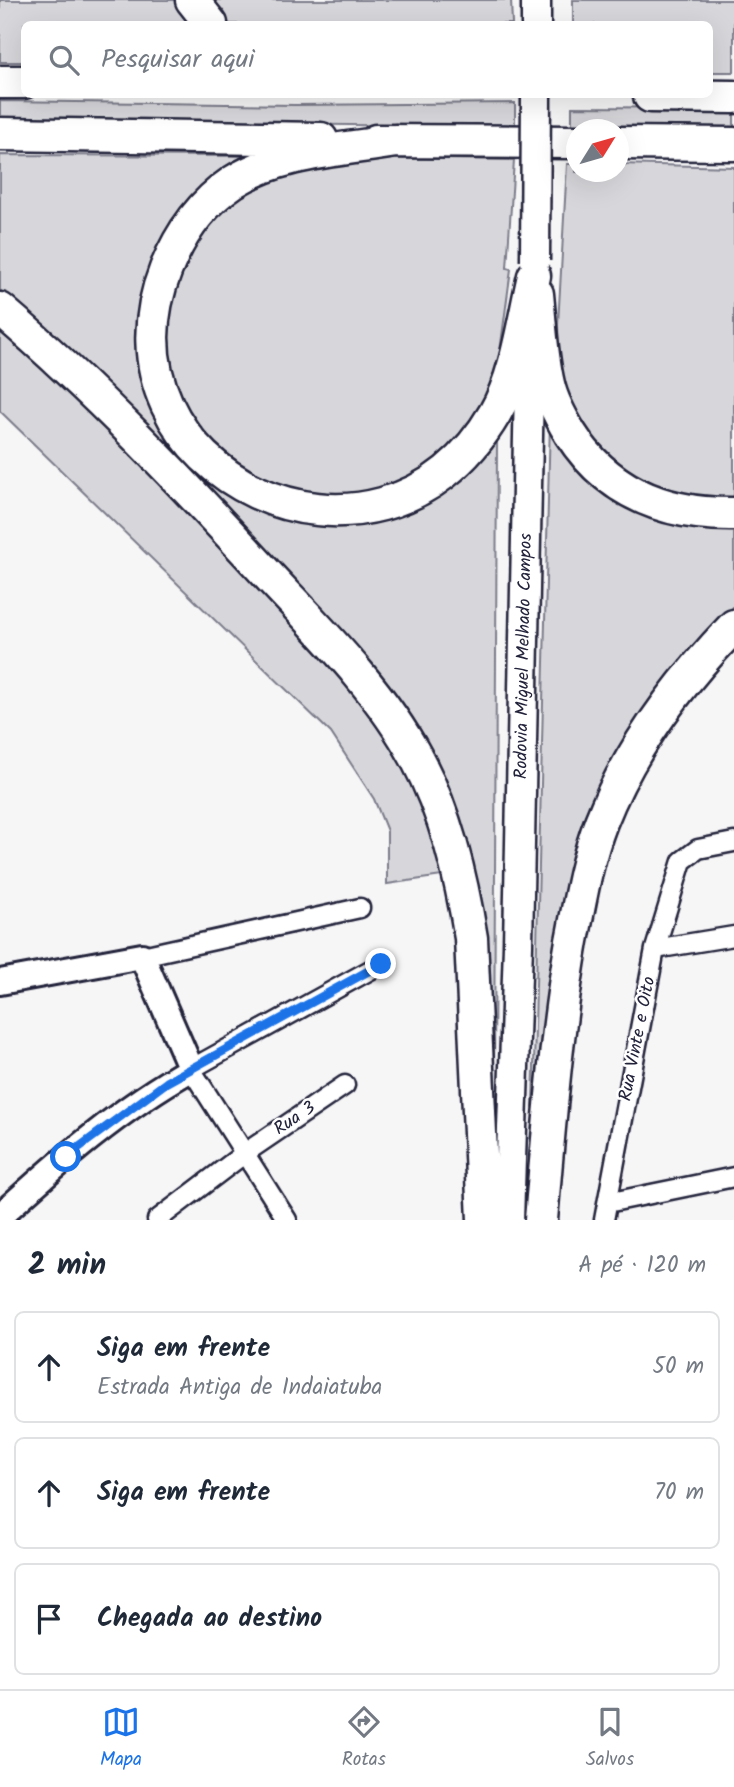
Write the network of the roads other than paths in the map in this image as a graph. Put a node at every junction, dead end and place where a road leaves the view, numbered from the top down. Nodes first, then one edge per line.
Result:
1 (192, 0) edge
2 (536, 0) edge
3 (209, 21) edge
4 (536, 21) edge
5 (0, 82) edge
6 (21, 82) edge
7 (734, 82) edge
8 (713, 85) edge
9 (713, 97) edge
10 (734, 97) edge
11 (536, 98) edge
12 (0, 134) edge
13 (396, 141) junction
14 (566, 142) edge
15 (629, 143) edge
16 (651, 144) junction
17 (734, 144) edge
18 (734, 157) edge
19 (535, 268) junction
20 (0, 309) edge
21 (734, 514) edge
22 (734, 626) edge
23 (734, 842) edge
24 (360, 908) dead end
25 (734, 936) edge
26 (655, 949) junction
27 (142, 956) junction
28 (381, 964) dead end
29 (0, 982) edge
30 (191, 1069) junction
31 (345, 1085) dead end
32 (245, 1153) junction
33 (734, 1177) edge
34 (606, 1212) edge
35 (0, 1216) edge
36 (157, 1220) edge
37 (287, 1220) edge
38 (484, 1220) edge
39 (509, 1220) edge
40 (541, 1220) edge

1 - 3 highway
2 - 4 main road
5 - 6 highway
7 - 8 highway
9 - 10 highway
11 - 19 main road, Rodovia Miguel Melhado Campos, bridge
12 - 13 highway
13 - 14 highway
13 - 19 highway
15 - 16 highway
16 - 17 highway
16 - 18 highway
19 - 21 highway
19 - 39 main road, Rodovia Miguel Melhado Campos
20 - 38 highway
22 - 40 highway
23 - 26 street, Rua Vinte e Oito
24 - 27 street
25 - 26 street
26 - 34 street, Rua Vinte e Oito
27 - 29 main road
27 - 30 main road
28 - 30 street
30 - 32 street
30 - 35 main road
31 - 32 street, Rua 3
32 - 36 street, Rua 3
32 - 37 street
33 - 34 street

